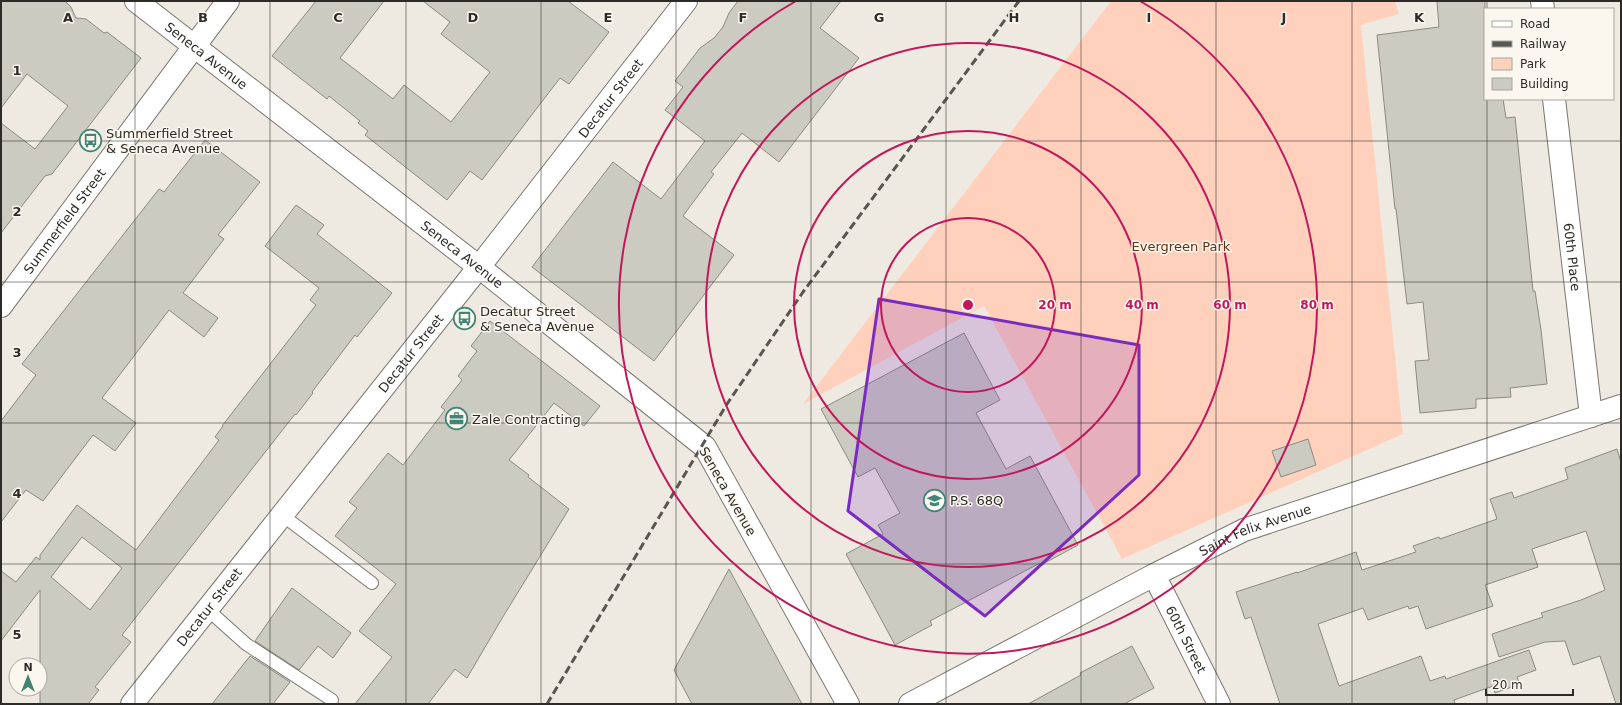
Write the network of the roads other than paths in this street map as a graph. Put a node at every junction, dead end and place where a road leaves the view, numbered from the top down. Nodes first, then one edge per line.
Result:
1 (136, 1) edge
2 (228, 1) edge
3 (686, 1) edge
4 (195, 46) junction
5 (1554, 100) edge
6 (479, 267) junction
7 (1, 306) edge
8 (1621, 406) edge
9 (1592, 416) junction
10 (282, 515) junction
11 (1154, 575) junction
12 (372, 583) dead end
13 (207, 609) junction
14 (332, 700) dead end
15 (132, 704) edge
16 (848, 704) edge
17 (910, 704) edge
18 (1219, 704) edge

1 - 4 street, Seneca Avenue
2 - 4 street, Summerfield Street
3 - 6 street, Decatur Street
4 - 6 street, Seneca Avenue
4 - 7 street, Summerfield Street
5 - 9 street, 60th Place
6 - 10 street, Decatur Street
6 - 16 street, Seneca Avenue
8 - 9 street, Saint Felix Avenue
9 - 11 street, Saint Felix Avenue
10 - 12 lane
10 - 13 street, Decatur Street
11 - 17 street, Saint Felix Avenue
11 - 18 street, 60th Street
13 - 14 lane
13 - 15 street, Decatur Street

